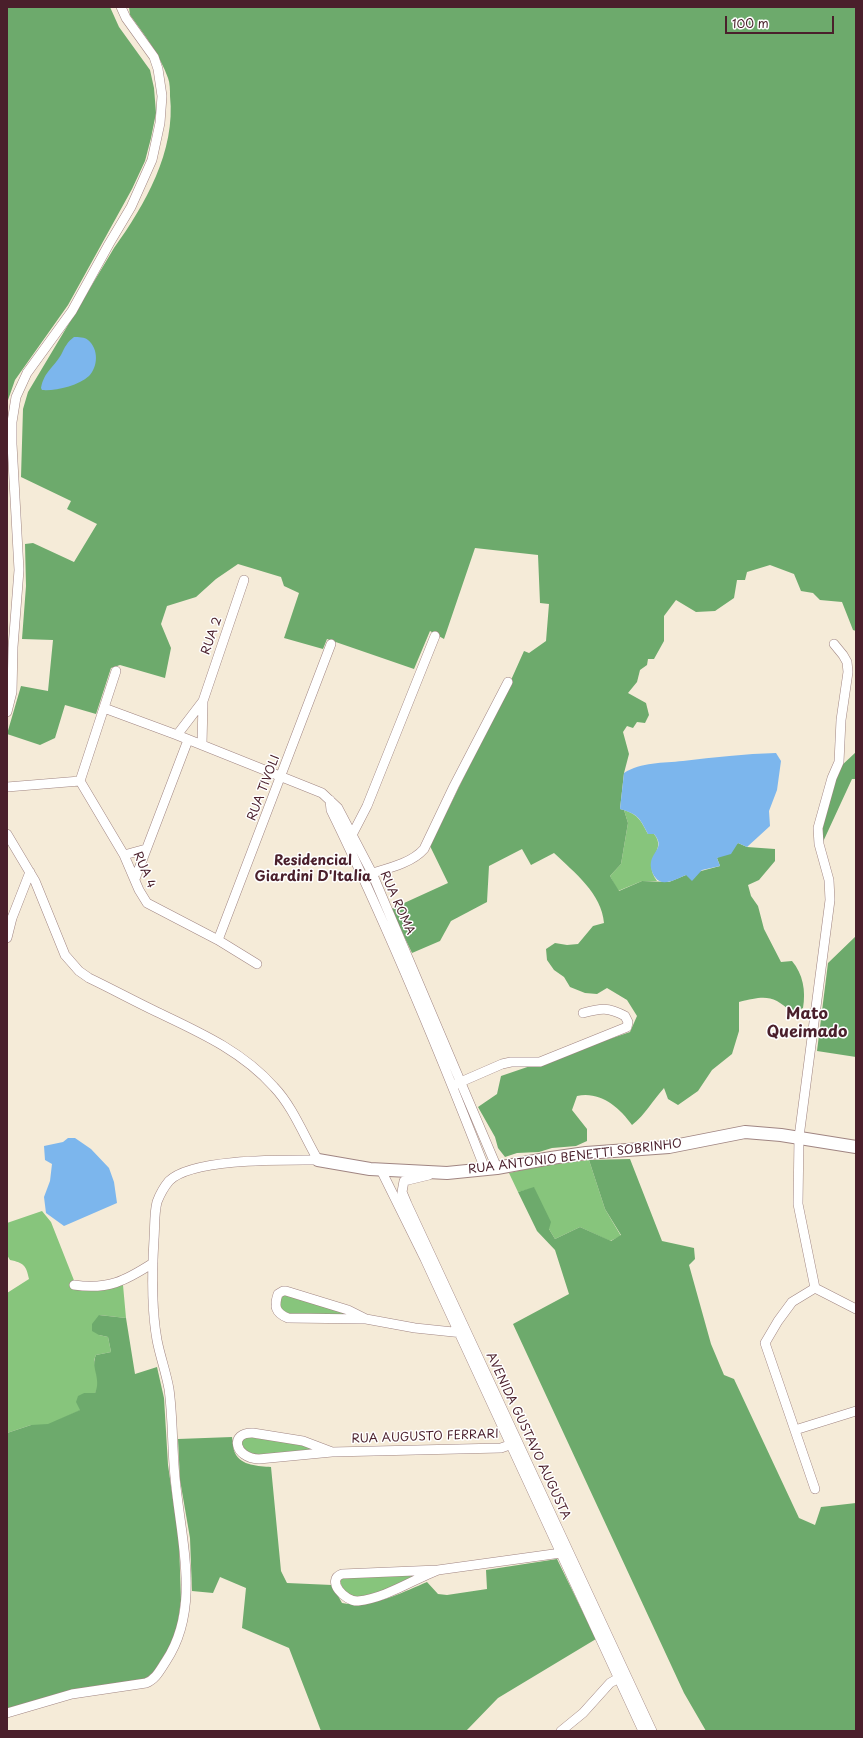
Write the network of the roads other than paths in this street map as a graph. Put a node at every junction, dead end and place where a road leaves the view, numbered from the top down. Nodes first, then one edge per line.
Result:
1 (121, 7) edge
2 (244, 580) dead end
3 (435, 636) dead end
4 (331, 644) dead end
5 (834, 644) dead end
6 (116, 671) dead end
7 (10, 675) edge
8 (508, 682) dead end
9 (203, 701) junction
10 (104, 708) junction
11 (7, 712) edge
12 (177, 735) junction
13 (188, 740) junction
14 (202, 745) junction
15 (281, 777) junction
16 (80, 781) junction
17 (7, 787) edge
18 (7, 834) edge
19 (349, 838) junction
20 (7, 843) edge
21 (146, 849) junction
22 (16, 850) junction
23 (124, 854) junction
24 (30, 872) junction
25 (367, 875) junction
26 (135, 879) junction
27 (7, 938) edge
28 (218, 940) junction
29 (257, 964) dead end
30 (583, 1013) dead end
31 (457, 1083) junction
32 (799, 1137) junction
33 (856, 1147) edge
34 (318, 1160) junction
35 (491, 1169) junction
36 (381, 1170) junction
37 (438, 1173) junction
38 (152, 1263) junction
39 (74, 1285) dead end
40 (815, 1288) junction
41 (856, 1309) edge
42 (366, 1319) junction
43 (463, 1333) junction
44 (856, 1411) edge
45 (795, 1430) junction
46 (514, 1443) junction
47 (332, 1452) junction
48 (816, 1489) dead end
49 (561, 1553) junction
50 (438, 1570) junction
51 (622, 1676) junction
52 (7, 1713) edge
53 (583, 1713) junction
54 (561, 1731) edge
55 (572, 1731) edge
56 (643, 1731) edge
57 (652, 1731) edge

1 - 7 street
2 - 9 street, RUA 2
3 - 19 street
4 - 15 street, RUA TIVOLI
5 - 32 street
6 - 10 street
7 - 11 street
8 - 25 street
9 - 12 street, RUA 2
9 - 14 street, RUA 2
10 - 12 street
10 - 16 street
12 - 13 street
13 - 14 street
13 - 21 street
14 - 15 street
15 - 19 street, RUA ROMA
15 - 28 street, RUA TIVOLI
16 - 17 street
16 - 23 street, RUA 4
18 - 22 street
19 - 25 street, RUA ROMA
20 - 22 street
21 - 23 street
21 - 26 street
22 - 24 street
23 - 26 street, RUA 4
24 - 27 street
24 - 34 street
25 - 31 street, RUA ROMA
26 - 28 street, RUA 4
28 - 29 street, RUA 4
30 - 31 street
31 - 35 street, RUA ROMA
32 - 33 main road, RUA ANTONIO BENETTI SOBRINHO
32 - 35 main road, RUA ANTONIO BENETTI SOBRINHO
32 - 40 street
34 - 36 main road, RUA ANTONIO BENETTI SOBRINHO
34 - 38 street
35 - 37 main road, RUA ANTONIO BENETTI SOBRINHO
36 - 37 main road, RUA ANTONIO BENETTI SOBRINHO
36 - 43 street, AVENIDA GUSTAVO AUGUSTA
37 - 43 street, AVENIDA GUSTAVO AUGUSTA
38 - 39 street
38 - 52 street
40 - 41 street
40 - 45 street
42 - 42 street
42 - 43 street
43 - 46 street, AVENIDA GUSTAVO AUGUSTA
44 - 45 street
45 - 48 street
46 - 47 street, RUA AUGUSTO FERRARI
46 - 49 street, AVENIDA GUSTAVO AUGUSTA
46 - 51 street, AVENIDA GUSTAVO AUGUSTA
47 - 47 street, RUA AUGUSTO FERRARI
49 - 50 street
49 - 51 street, AVENIDA GUSTAVO AUGUSTA
50 - 50 street
51 - 53 street
51 - 56 street, AVENIDA GUSTAVO AUGUSTA
51 - 57 street, AVENIDA GUSTAVO AUGUSTA
53 - 54 street
53 - 55 street

